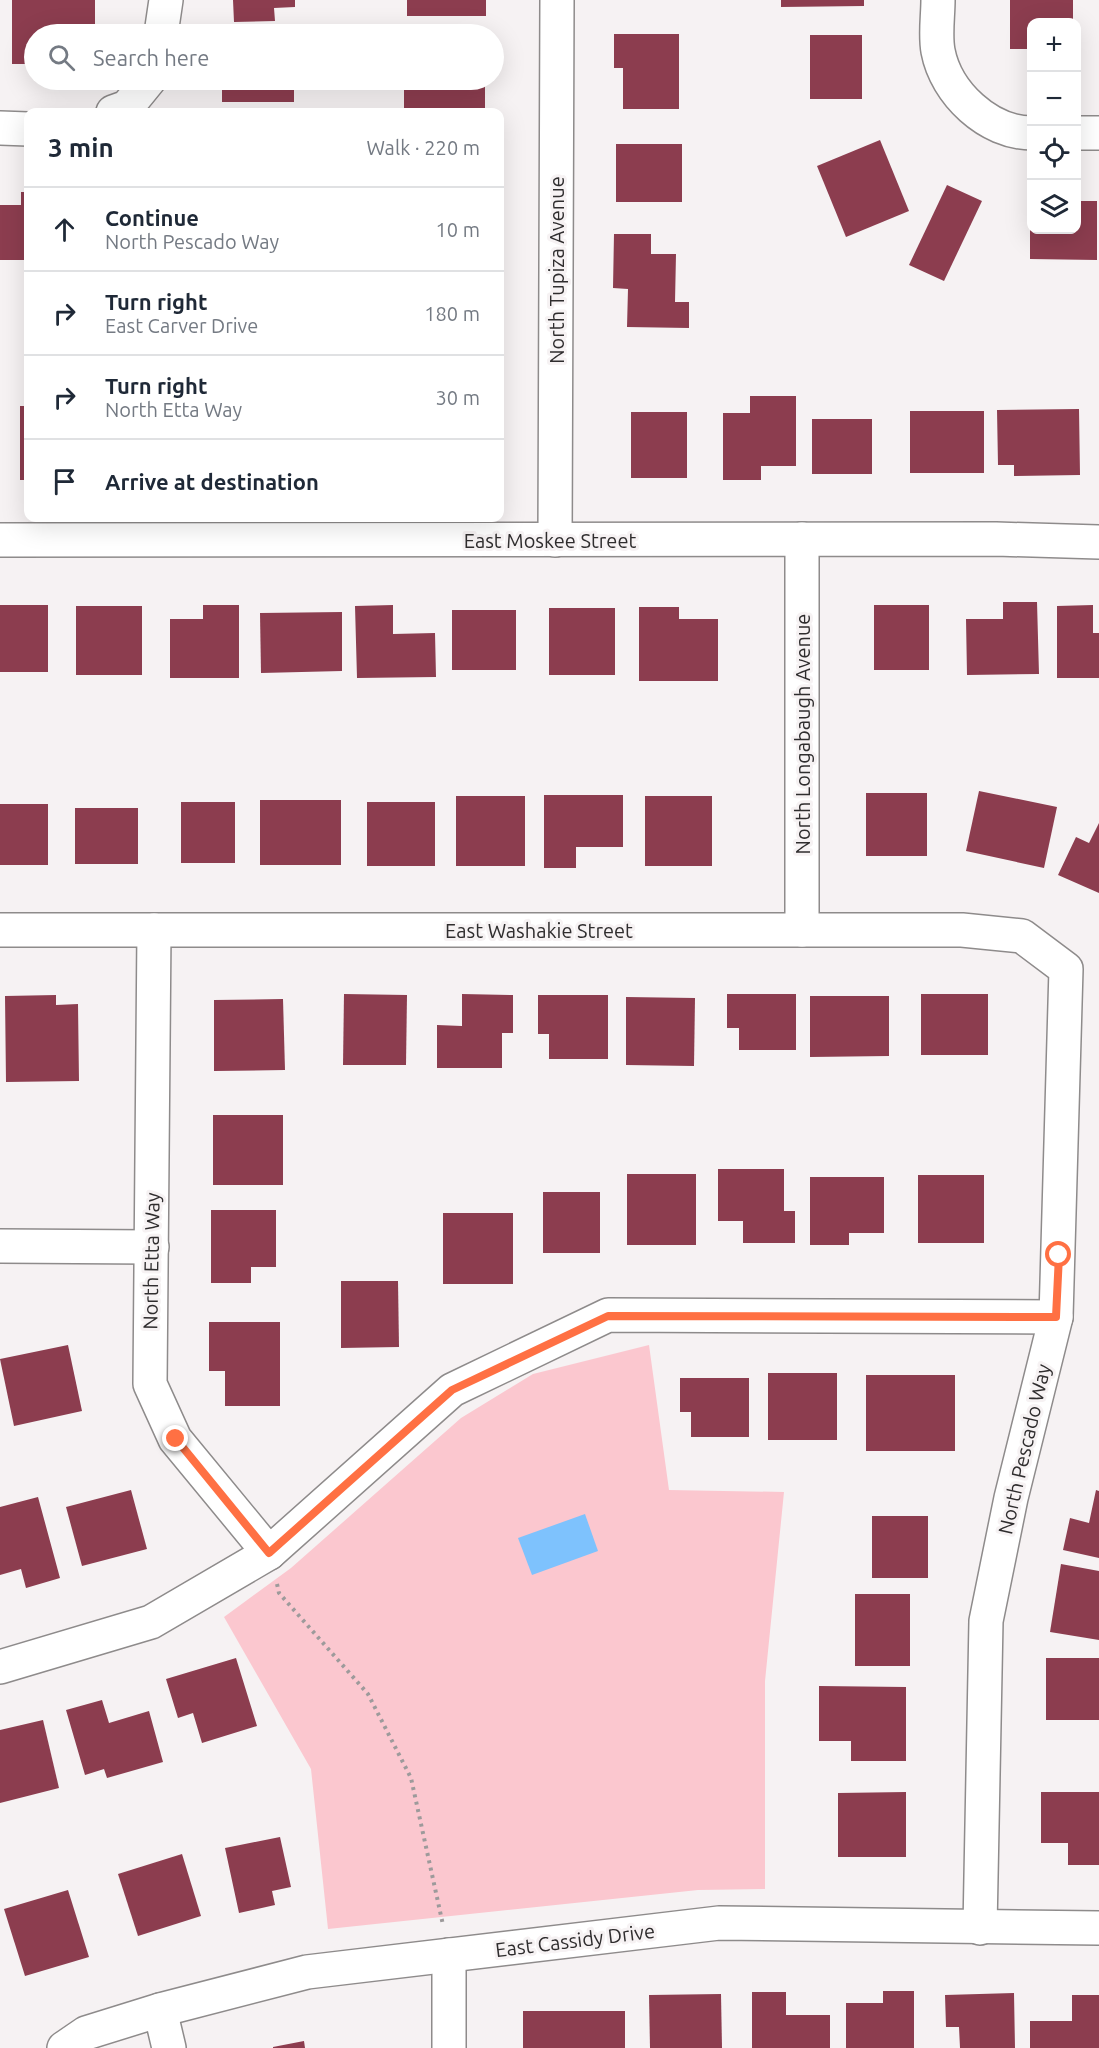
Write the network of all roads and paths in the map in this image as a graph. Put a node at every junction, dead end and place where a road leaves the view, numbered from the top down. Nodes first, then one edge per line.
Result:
1 (166, 0) edge
2 (557, 0) edge
3 (938, 0) edge
4 (162, 24) edge
5 (141, 90) edge
6 (122, 108) edge
7 (0, 128) edge
8 (24, 129) edge
9 (1027, 133) edge
10 (1081, 133) edge
11 (1099, 133) edge
12 (802, 539) junction
13 (0, 540) edge
14 (555, 540) junction
15 (1099, 542) edge
16 (0, 930) edge
17 (154, 930) junction
18 (802, 930) junction
19 (1066, 969) joint
20 (0, 1246) edge
21 (152, 1247) junction
22 (1056, 1317) junction
23 (269, 1553) junction
24 (0, 1667) edge
25 (980, 1928) junction
26 (1099, 1928) edge
27 (449, 1955) junction
28 (160, 2010) junction
29 (64, 2048) edge
30 (169, 2048) edge
31 (449, 2048) edge

1 - 4 street
2 - 14 street, North Tupiza Avenue
3 - 9 street
5 - 6 street
7 - 8 street
10 - 11 street
12 - 14 street, East Moskee Street
12 - 15 street, East Moskee Street
12 - 18 street, North Longabaugh Avenue
13 - 14 street, East Moskee Street
16 - 17 street, East Washakie Street
17 - 18 street, East Washakie Street
17 - 21 street, North Etta Way
18 - 19 street, East Washakie Street
19 - 22 street, North Pescado Way
20 - 21 street
21 - 23 street, North Etta Way
22 - 23 street
22 - 25 street, North Pescado Way
23 - 24 street
23 - 27 path
25 - 26 street, East Cassidy Drive
25 - 27 street, East Cassidy Drive
27 - 28 street, East Cassidy Drive
27 - 31 street
28 - 29 street, East Cassidy Drive
28 - 30 street

